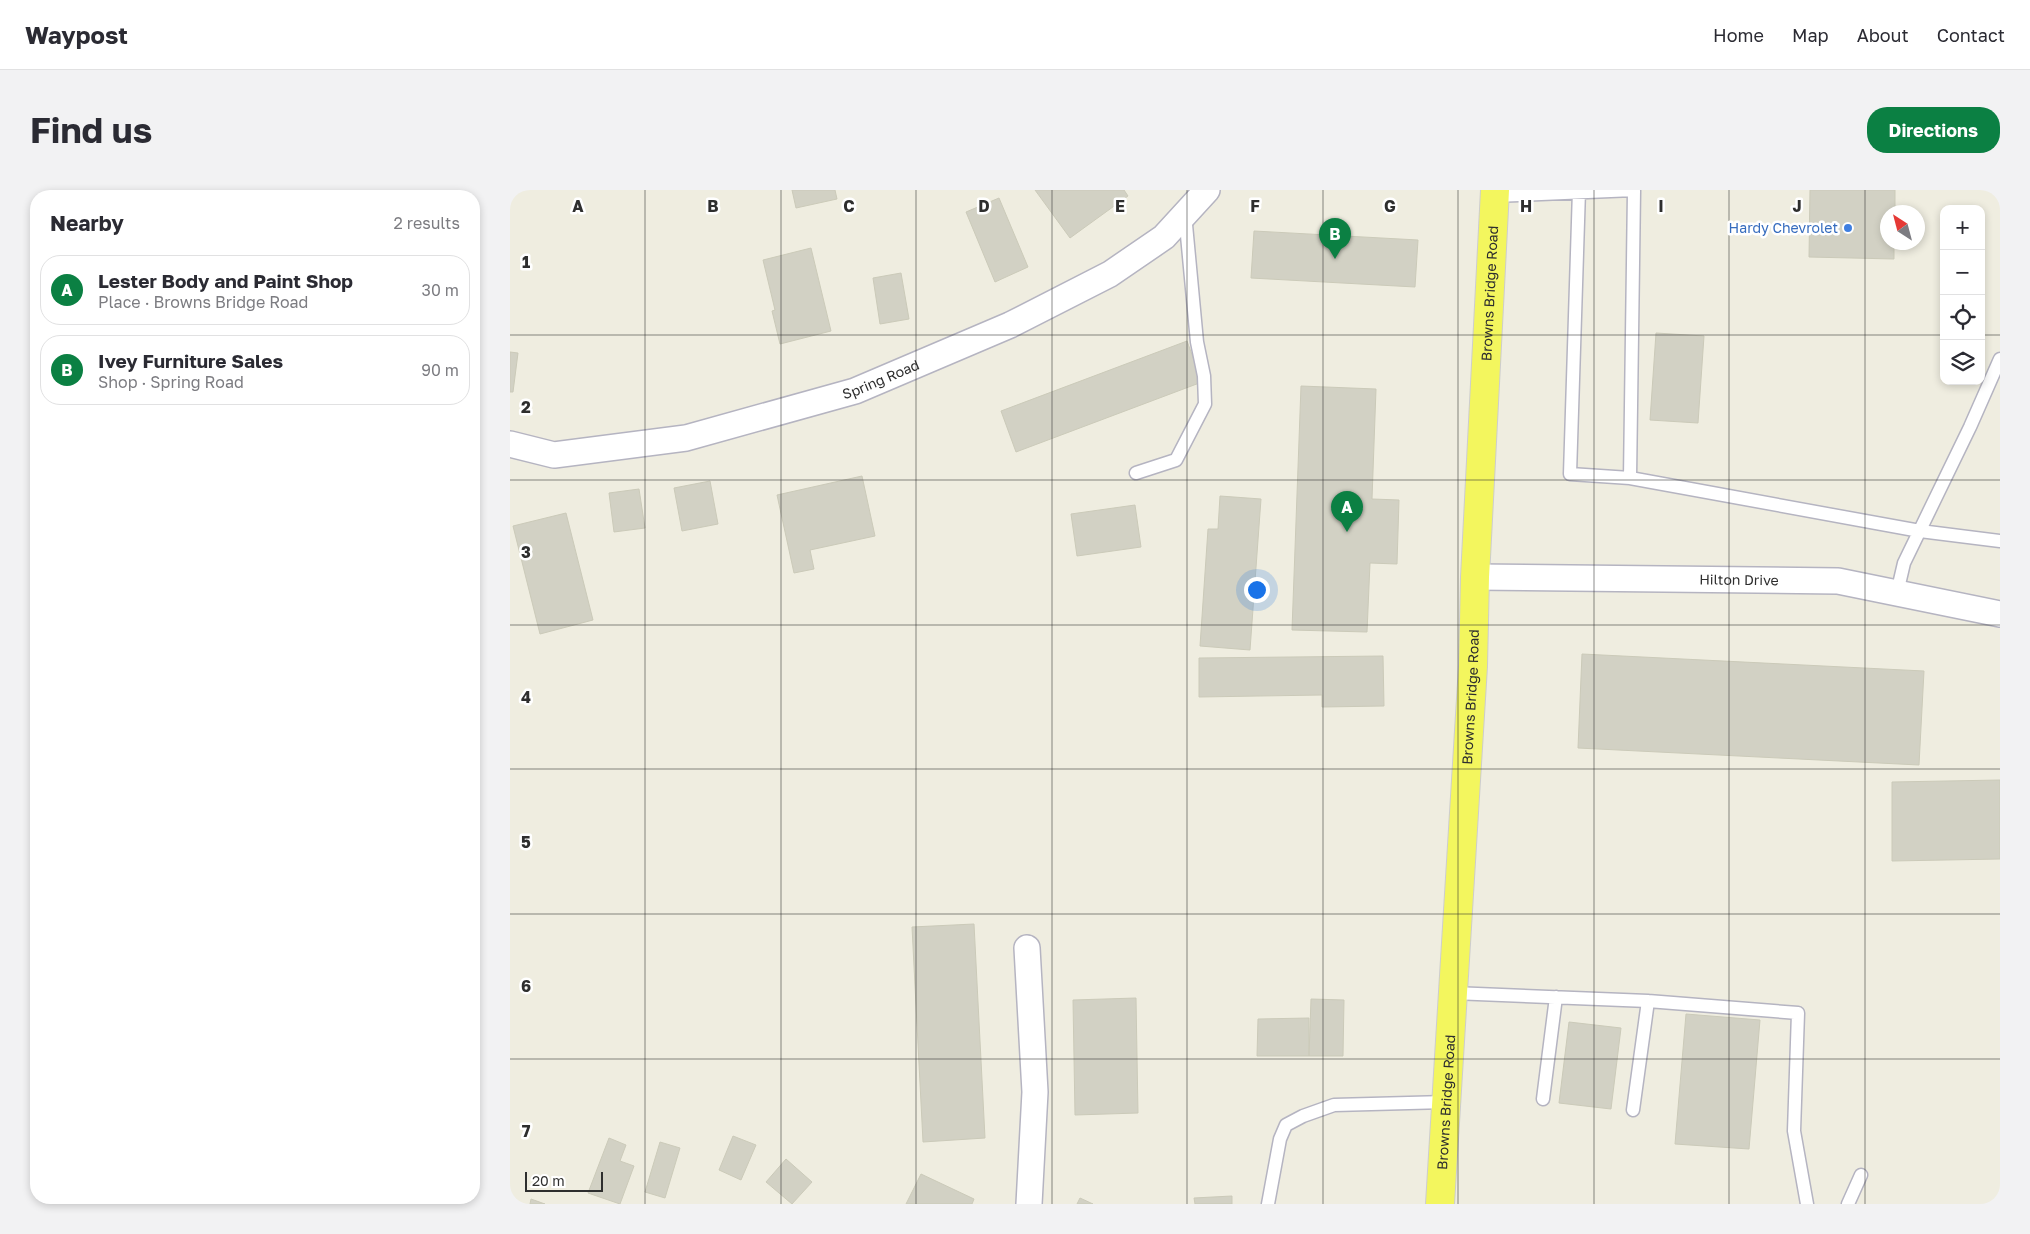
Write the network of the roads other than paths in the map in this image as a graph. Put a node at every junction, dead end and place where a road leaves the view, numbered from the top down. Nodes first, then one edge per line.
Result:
1 (1207, 190) edge
2 (1634, 191) edge
3 (1578, 192) edge
4 (1495, 193) edge
5 (1185, 214) junction
6 (2000, 359) edge
7 (510, 444) edge
8 (1136, 473) dead end
9 (1630, 478) junction
10 (1920, 530) junction
11 (2000, 541) edge
12 (1474, 577) junction
13 (1897, 593) junction
14 (2000, 614) edge
15 (1027, 948) dead end
16 (1452, 993) junction
17 (1556, 997) junction
18 (1648, 1001) junction
19 (1543, 1099) dead end
20 (1446, 1102) junction
21 (1633, 1110) dead end
22 (1861, 1175) dead end
23 (1029, 1204) edge
24 (1268, 1204) edge
25 (1440, 1204) edge
26 (1807, 1204) edge
27 (1848, 1204) edge

1 - 5 street, Spring Road
2 - 3 lane
2 - 9 lane
3 - 4 lane
3 - 9 lane
4 - 12 main road, Browns Bridge Road
5 - 7 street, Spring Road
5 - 8 lane
6 - 10 lane
9 - 10 lane
10 - 11 lane
10 - 13 lane
12 - 13 street, Hilton Drive
12 - 16 main road, Browns Bridge Road
13 - 14 street, Hilton Drive
15 - 23 street
16 - 17 lane
16 - 20 main road, Browns Bridge Road
17 - 18 lane
17 - 19 lane
18 - 21 lane
18 - 26 lane
20 - 24 lane
20 - 25 main road, Browns Bridge Road
22 - 27 lane

